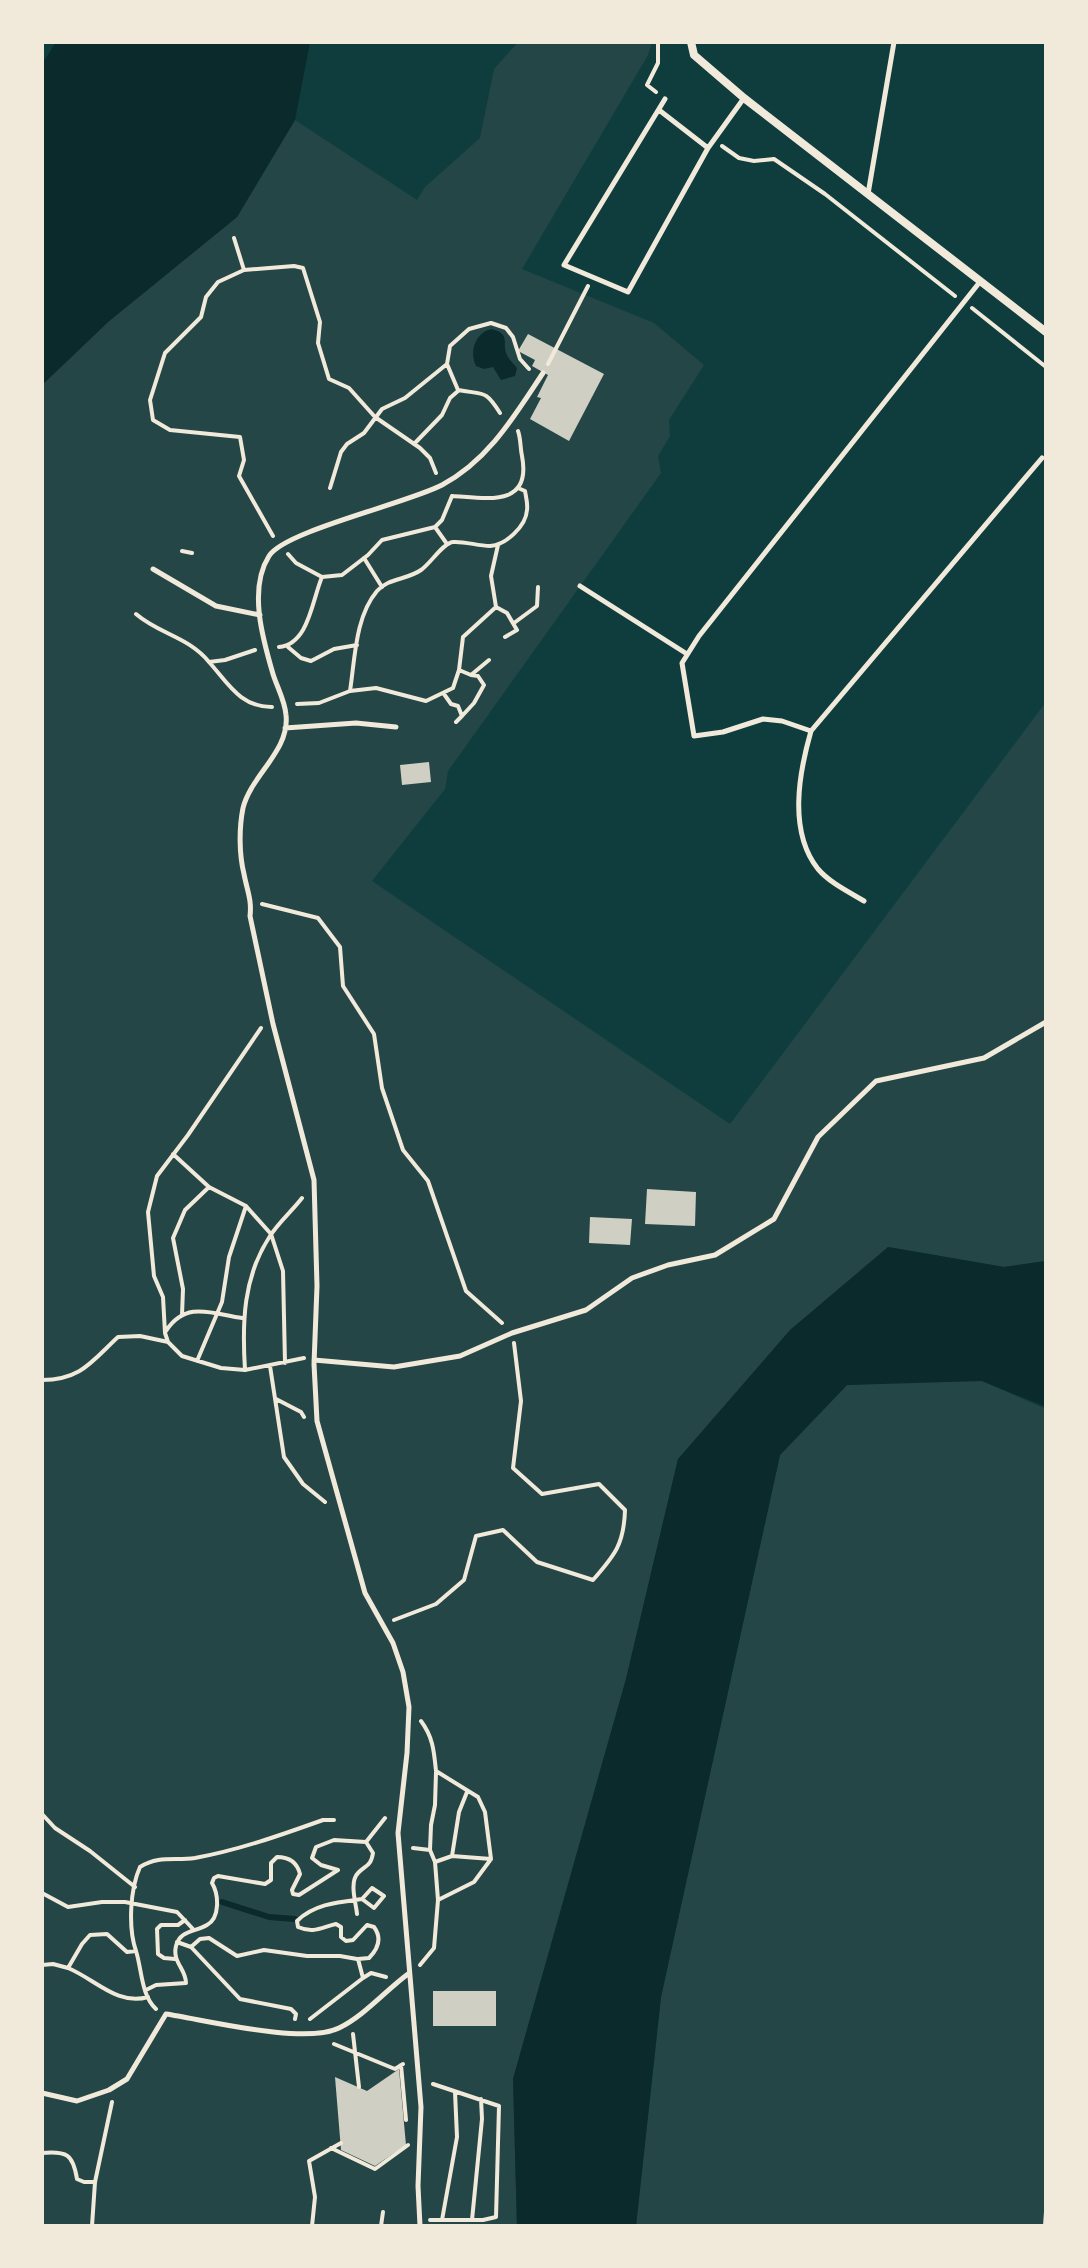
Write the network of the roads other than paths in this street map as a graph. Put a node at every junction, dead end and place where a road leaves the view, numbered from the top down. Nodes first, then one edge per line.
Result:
1 (691, 42) edge
2 (894, 42) edge
3 (744, 98) junction
4 (665, 99) road end
5 (659, 110) junction
6 (708, 148) junction
7 (868, 195) junction
8 (979, 283) junction
9 (1046, 332) edge
10 (543, 373) road end
11 (1042, 458) dead end
12 (153, 569) dead end
13 (580, 586) dead end
14 (260, 615) junction
15 (687, 654) junction
16 (396, 727) dead end
17 (285, 728) junction
18 (811, 731) junction
19 (864, 901) dead end
20 (1046, 1022) edge
21 (314, 1360) junction
22 (408, 1974) junction
23 (42, 2093) edge
24 (420, 2223) edge

1 - 3 street
2 - 7 lane
3 - 6 lane
3 - 7 street
4 - 5 lane
5 - 6 lane
5 - 6 lane
7 - 8 street
8 - 9 street
8 - 15 lane
10 - 14 lane
11 - 18 lane
12 - 14 lane
13 - 15 lane
14 - 17 lane
15 - 18 lane
16 - 17 lane
17 - 21 lane
18 - 19 lane
20 - 21 lane
21 - 22 lane
22 - 23 lane
22 - 24 lane

